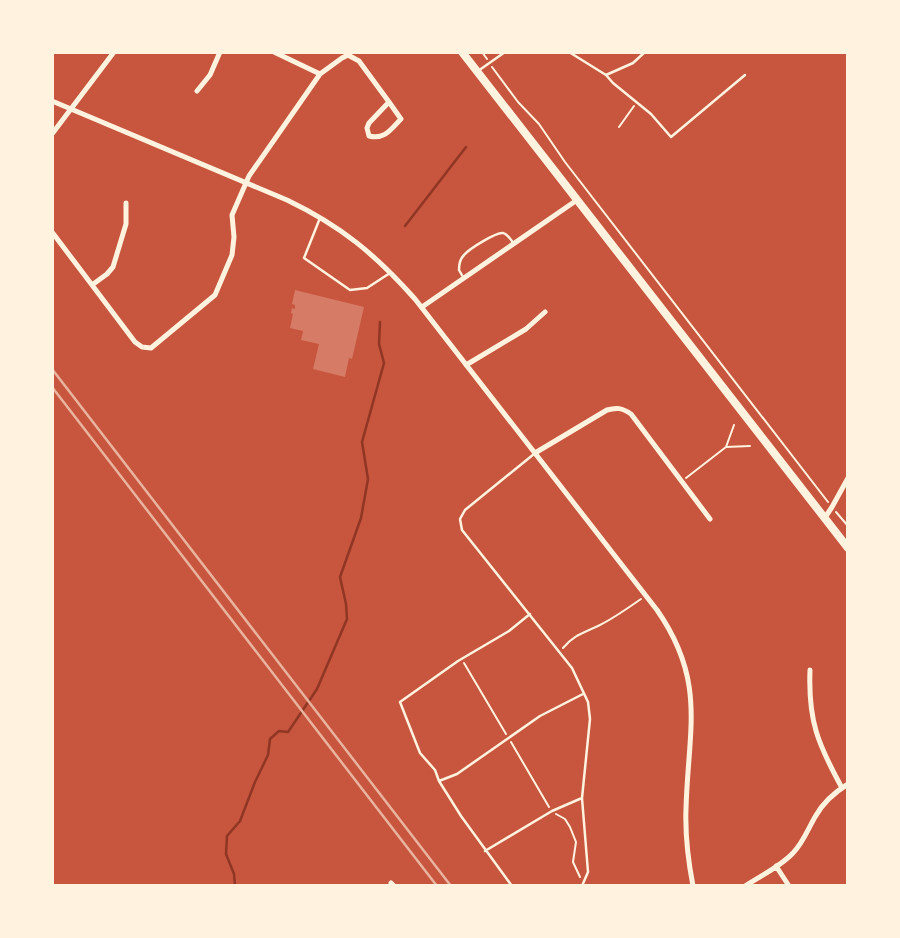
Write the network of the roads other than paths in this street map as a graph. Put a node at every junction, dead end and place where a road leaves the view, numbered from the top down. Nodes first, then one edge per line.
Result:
1 (114, 52) edge
2 (220, 52) edge
3 (274, 52) edge
4 (462, 52) edge
5 (505, 52) edge
6 (569, 52) edge
7 (645, 52) edge
8 (477, 72) junction
9 (320, 74) junction
10 (606, 74) junction
11 (745, 76) dead end
12 (198, 91) dead end
13 (52, 101) edge
14 (389, 102) junction
15 (72, 110) junction
16 (52, 134) edge
17 (246, 183) junction
18 (577, 200) junction
19 (126, 203) dead end
20 (320, 217) junction
21 (52, 232) edge
22 (514, 244) junction
23 (392, 272) junction
24 (464, 278) junction
25 (92, 285) junction
26 (422, 307) junction
27 (544, 312) dead end
28 (466, 365) junction
29 (535, 453) junction
30 (848, 478) edge
31 (710, 519) dead end
32 (824, 519) junction
33 (848, 548) edge
34 (530, 614) junction
35 (810, 670) dead end
36 (583, 694) junction
37 (439, 781) junction
38 (848, 784) edge
39 (842, 788) junction
40 (582, 798) junction
41 (485, 851) junction
42 (776, 866) junction
43 (583, 884) edge
44 (512, 886) edge
45 (693, 886) edge
46 (744, 886) edge
47 (789, 886) edge

1 - 15 street
2 - 12 street
3 - 9 street
4 - 8 main road
5 - 8 lane
6 - 10 lane
7 - 10 lane
8 - 18 main road
9 - 14 street
9 - 17 street
10 - 11 lane
13 - 15 street
14 - 14 street
15 - 16 street
15 - 17 street
17 - 20 street
17 - 25 street
18 - 22 street
18 - 32 main road
19 - 25 street
20 - 23 street
20 - 23 lane
21 - 25 street
22 - 24 street
22 - 24 lane
23 - 26 street
24 - 26 street
26 - 28 street
27 - 28 street
28 - 29 street
29 - 31 street
29 - 34 lane
29 - 45 street
30 - 32 street
32 - 33 main road
34 - 36 lane
34 - 37 lane
35 - 39 street
36 - 37 lane
36 - 40 lane
37 - 41 lane
38 - 39 street
39 - 42 street
40 - 41 lane
40 - 43 lane
41 - 44 lane
42 - 46 street
42 - 47 street

